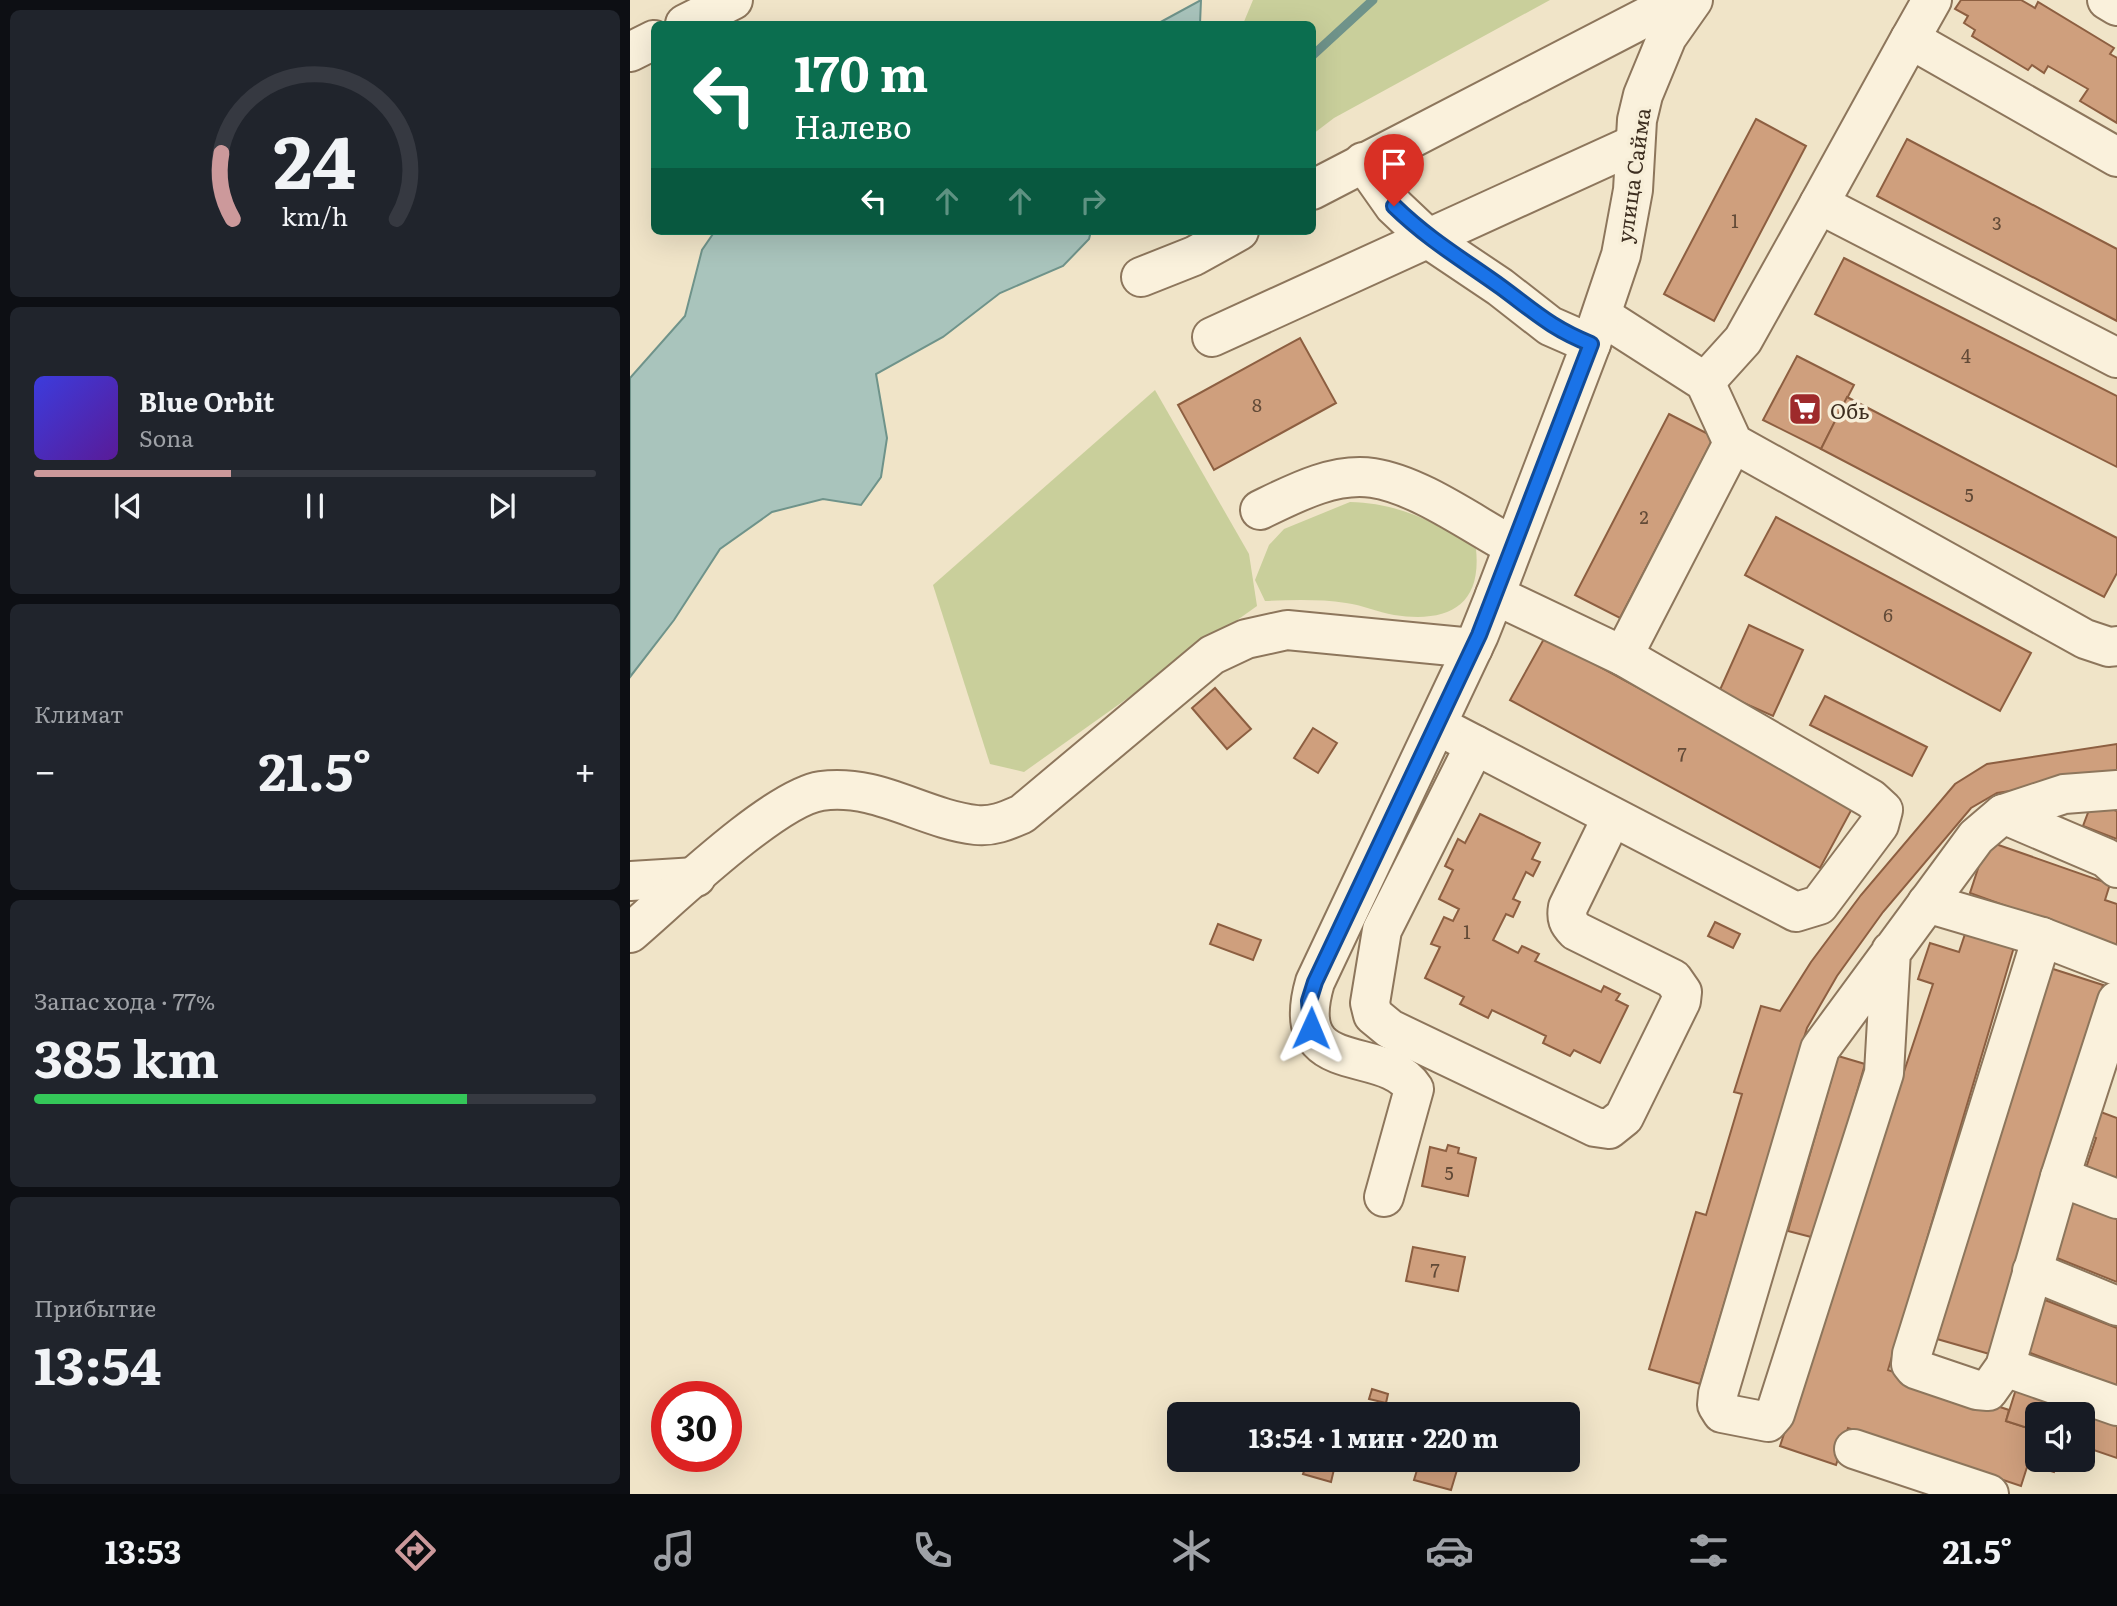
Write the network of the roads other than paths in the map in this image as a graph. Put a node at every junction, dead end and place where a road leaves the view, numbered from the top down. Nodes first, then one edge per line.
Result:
1 (733, 0) edge
2 (1679, 0) edge
3 (1693, 0) edge
4 (1932, 0) edge
5 (2107, 0) edge
6 (2117, 6) edge
7 (691, 21) edge
8 (1910, 38) junction
9 (651, 42) edge
10 (630, 52) edge
11 (1635, 144) junction
12 (2117, 157) edge
13 (1363, 162) junction
14 (1316, 188) edge
15 (1819, 204) junction
16 (1232, 235) edge
17 (1430, 240) junction
18 (1141, 277) dead end
19 (1596, 330) junction
20 (1212, 337) dead end
21 (2117, 358) edge
22 (1705, 382) junction
23 (1733, 443) junction
24 (1260, 510) dead end
25 (1513, 546) junction
26 (1495, 595) junction
27 (2117, 646) edge
28 (1473, 648) junction
29 (1623, 656) junction
30 (1435, 724) junction
31 (1475, 745) junction
32 (2116, 791) edge
33 (2003, 814) junction
34 (1612, 817) junction
35 (2117, 868) edge
36 (696, 877) junction
37 (630, 881) edge
38 (1927, 903) junction
39 (630, 933) edge
40 (2042, 937) junction
41 (1891, 951) junction
42 (2117, 966) edge
43 (2117, 1001) edge
44 (2103, 1094) edge
45 (2060, 1177) junction
46 (1384, 1197) dead end
47 (2117, 1199) edge
48 (2032, 1271) junction
49 (2117, 1306) edge
50 (2005, 1367) junction
51 (2117, 1406) edge
52 (1854, 1449) dead end
53 (1989, 1494) edge

1 - 7 street
2 - 13 street
3 - 11 street, улица Сайма
4 - 8 street
5 - 6 street
8 - 12 street
8 - 15 street
9 - 10 street
11 - 17 street
11 - 19 street, улица Сайма
13 - 14 street
13 - 17 street
15 - 21 street
15 - 22 street
16 - 18 street
17 - 19 street
17 - 20 street
19 - 22 street
19 - 25 street, улица Сайма
22 - 23 street
23 - 27 street
23 - 29 street
24 - 25 street
25 - 26 street, улица Сайма
26 - 28 street, улица Сайма
26 - 29 street
28 - 30 street, улица Сайма
28 - 36 street
29 - 34 street
30 - 31 street
30 - 46 street, улица Сайма
31 - 34 street
31 - 34 street
32 - 33 street
33 - 35 street
33 - 38 street
36 - 37 street
36 - 39 street
38 - 40 street
38 - 41 street
40 - 42 street
40 - 50 street
41 - 41 street
43 - 44 street
44 - 45 street
45 - 47 street
45 - 48 street
48 - 49 street
48 - 50 street
50 - 51 street
52 - 53 street

